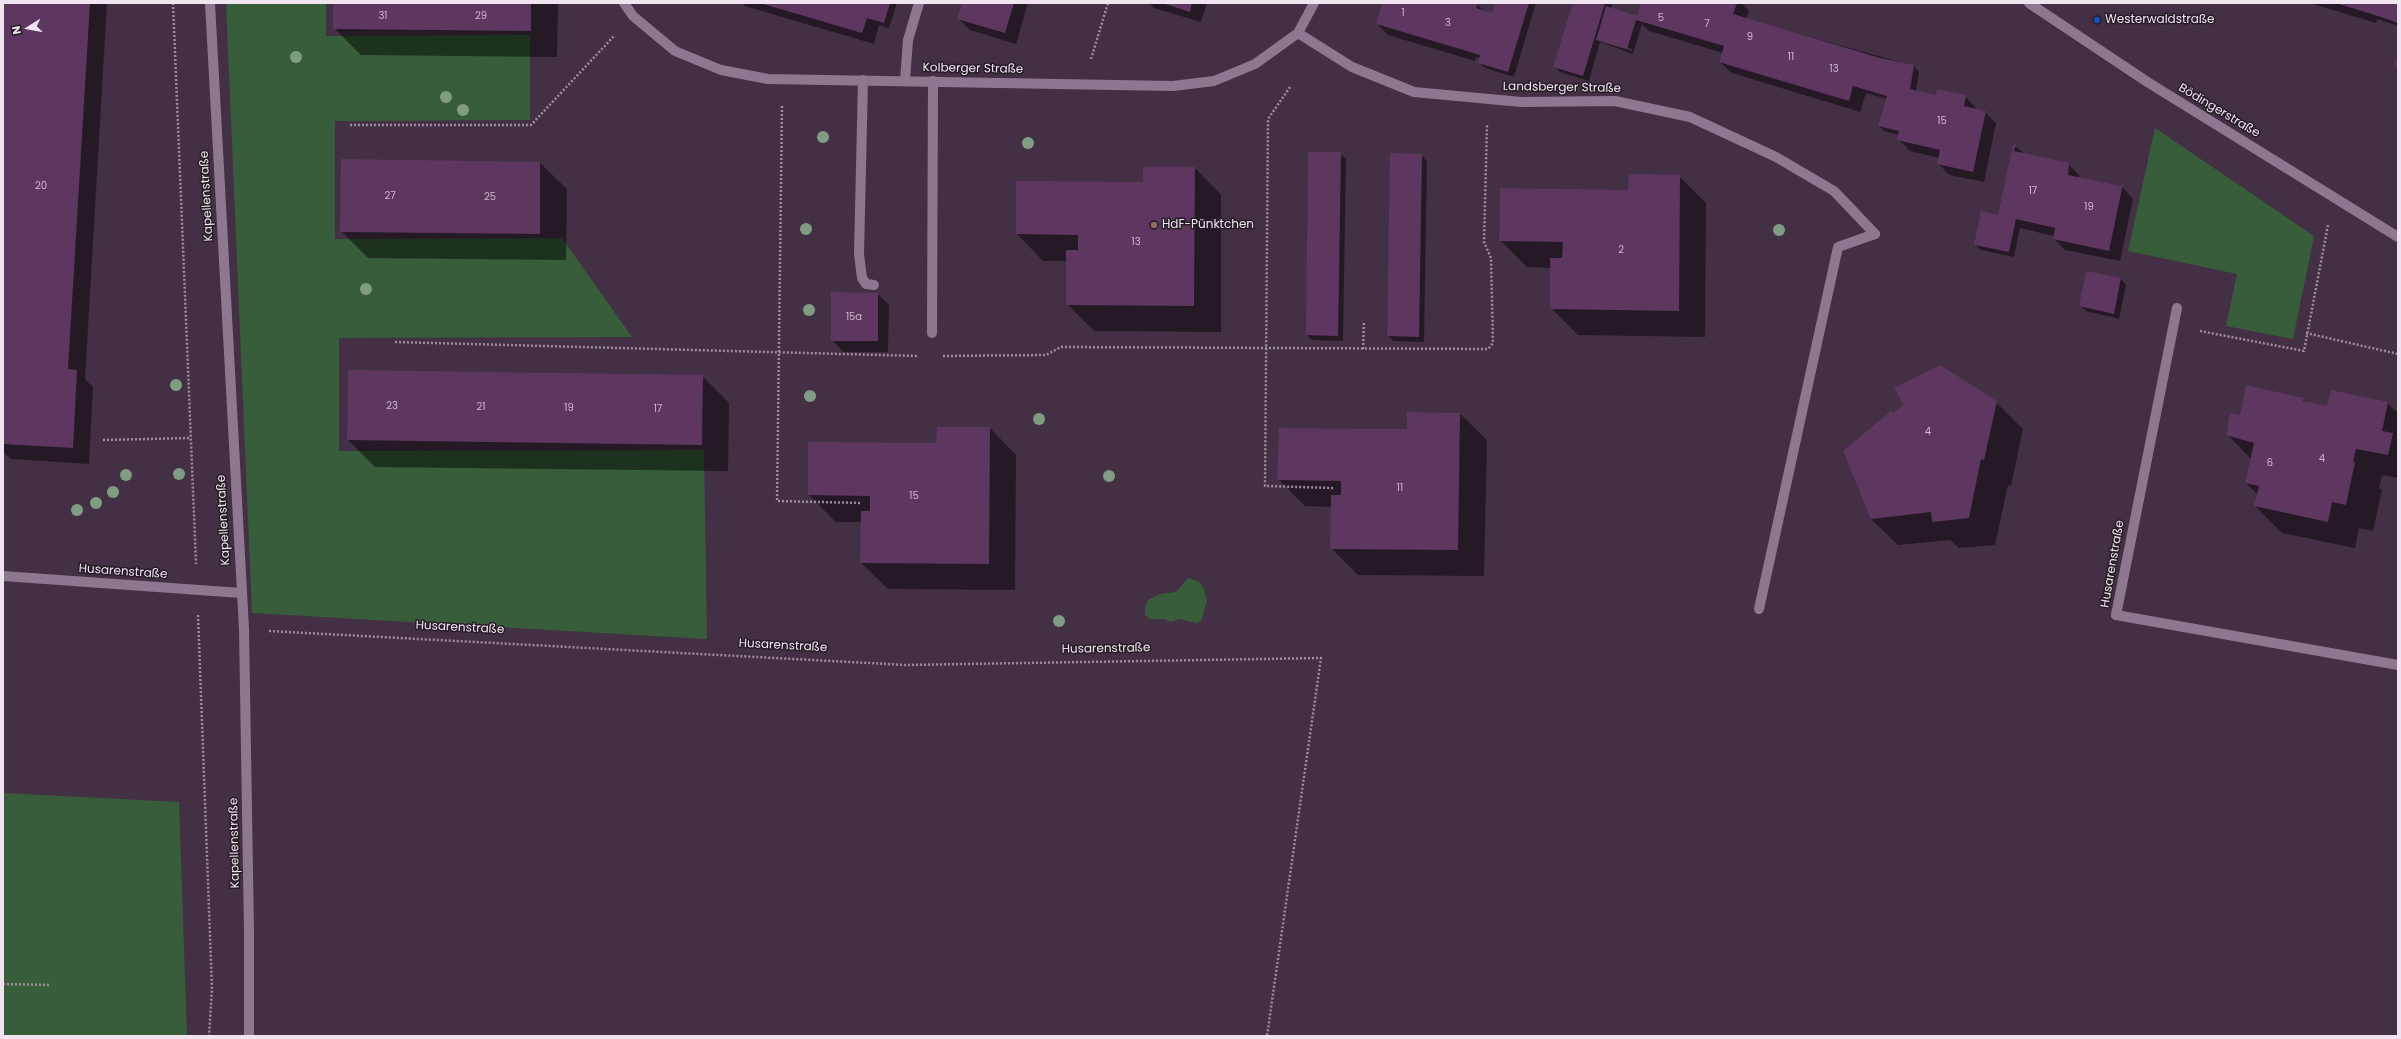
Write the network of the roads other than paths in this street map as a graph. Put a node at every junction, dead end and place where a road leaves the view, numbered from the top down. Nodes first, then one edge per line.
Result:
1 (210, 3) edge
2 (624, 3) edge
3 (919, 3) edge
4 (1314, 3) edge
5 (2029, 3) edge
6 (1298, 33) junction
7 (864, 80) junction
8 (905, 80) junction
9 (933, 81) junction
10 (2398, 236) edge
11 (874, 285) dead end
12 (2177, 308) dead end
13 (932, 333) dead end
14 (3, 576) edge
15 (241, 593) junction
16 (1759, 609) dead end
17 (2398, 665) edge
18 (249, 1036) edge

1 - 15 street, Kapellenstraße
2 - 7 street, Kolberger Straße
3 - 8 street
4 - 6 street, Kolberger Straße
5 - 10 street, Bödingerstraße
6 - 9 street, Kolberger Straße
6 - 16 street, Landsberger Straße
7 - 8 street, Kolberger Straße
7 - 11 street
8 - 9 street, Kolberger Straße
9 - 13 street
12 - 17 street, Husarenstraße
14 - 15 street, Husarenstraße
15 - 18 street, Kapellenstraße

